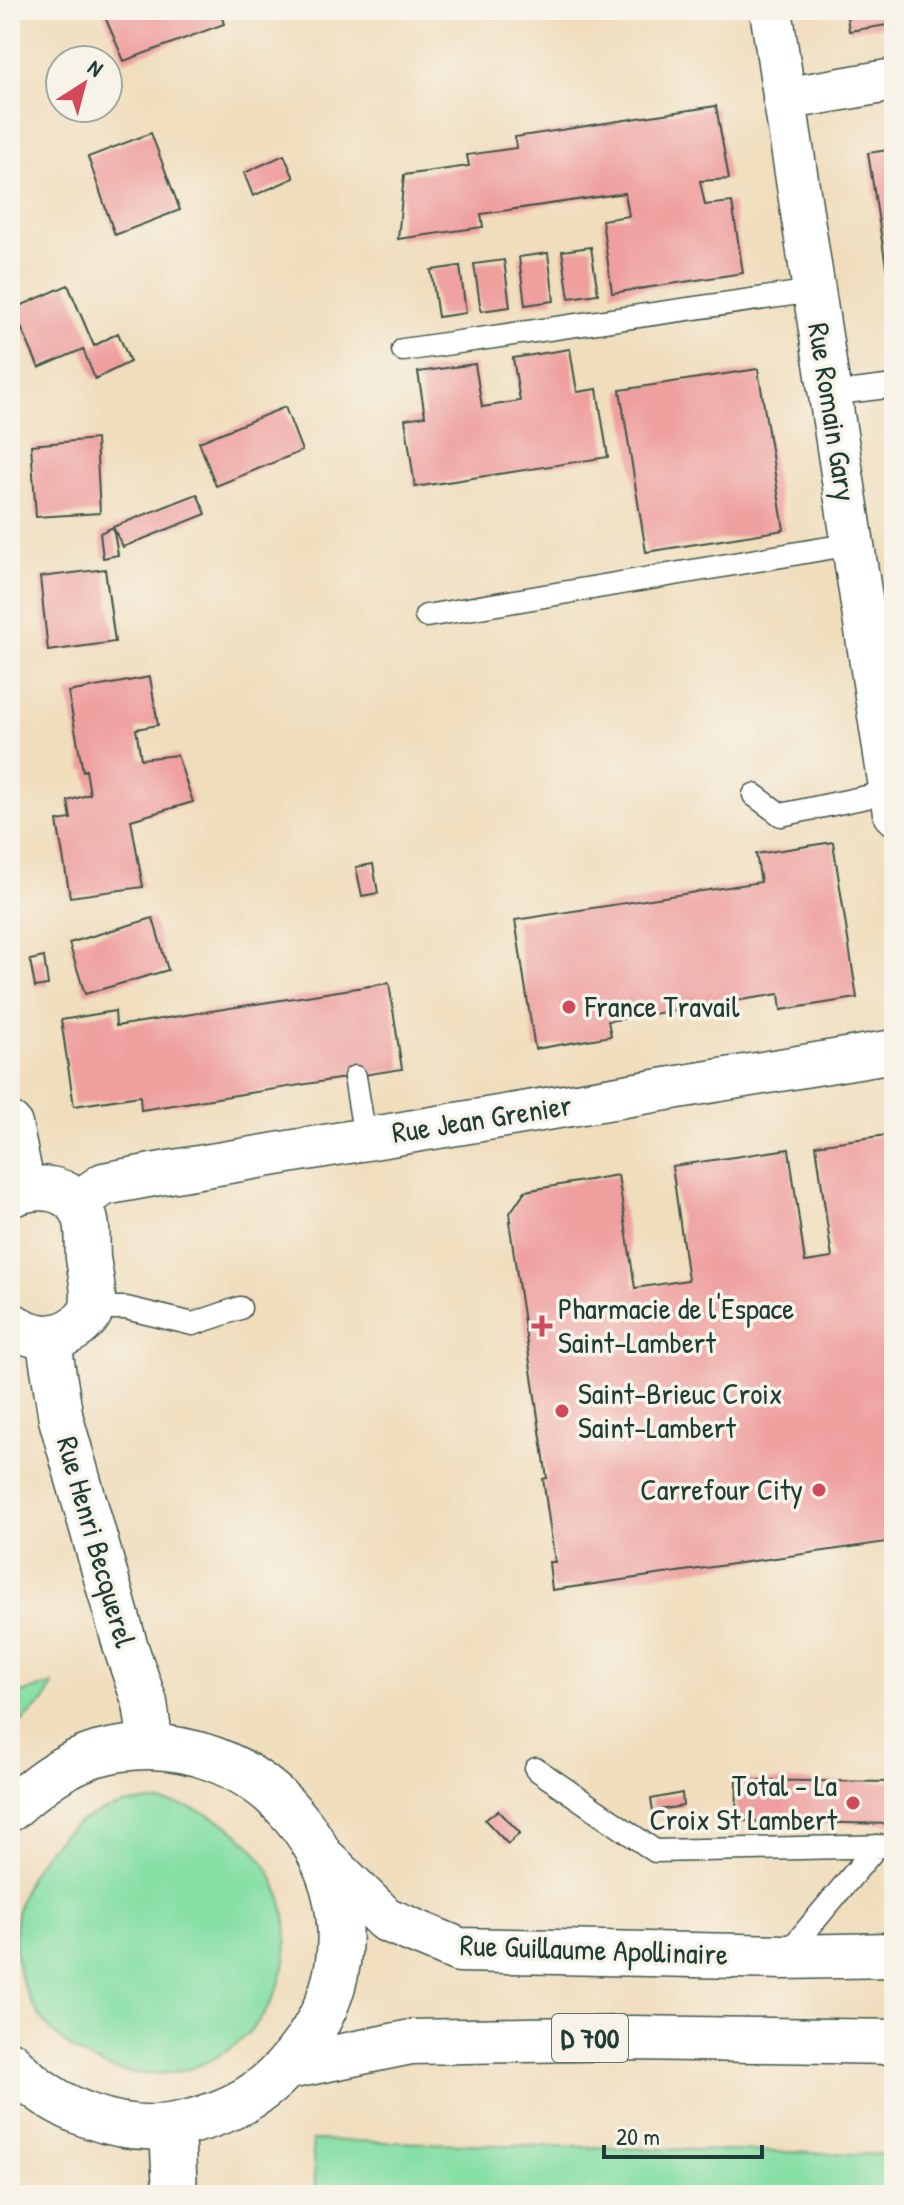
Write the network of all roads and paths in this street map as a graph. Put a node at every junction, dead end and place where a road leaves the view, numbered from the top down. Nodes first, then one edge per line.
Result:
1 (771, 10) edge
2 (894, 80) edge
3 (784, 99) junction
4 (813, 291) junction
5 (403, 350) dead end
6 (894, 386) edge
7 (830, 394) junction
8 (852, 544) junction
9 (426, 616) dead end
10 (886, 706) edge
11 (754, 795) dead end
12 (892, 803) edge
13 (894, 1051) edge
14 (355, 1077) dead end
15 (10, 1125) edge
16 (365, 1138) junction
17 (17, 1192) edge
18 (76, 1203) junction
19 (92, 1308) junction
20 (240, 1308) dead end
21 (29, 1330) edge
22 (151, 1746) junction
23 (536, 1769) dead end
24 (10, 1809) edge
25 (886, 1846) edge
26 (323, 1858) junction
27 (894, 1955) edge
28 (784, 1957) junction
29 (894, 2042) edge
30 (10, 2063) edge
31 (289, 2067) junction
32 (172, 2126) junction
33 (175, 2195) edge

1 - 3 street, Rue Romain Gary
2 - 3 street
3 - 4 street, Rue Romain Gary
4 - 5 lane
4 - 7 street, Rue Romain Gary
6 - 7 lane
7 - 8 street, Rue Romain Gary
8 - 9 lane
8 - 10 street, Rue Romain Gary
10 - 12 street, Rue Romain Gary
11 - 12 lane
13 - 16 street, Rue Jean Grenier
14 - 16 lane
15 - 17 main road
16 - 18 street, Rue Jean Grenier
17 - 18 main road
18 - 19 main road
19 - 20 lane
19 - 21 main road
21 - 22 main road, Rue Henri Becquerel
22 - 24 main road
22 - 26 main road
23 - 25 lane
25 - 28 lane
26 - 28 main road, Rue Guillaume Apollinaire
26 - 31 main road
27 - 28 main road, Rue Guillaume Apollinaire
29 - 31 main road, D 700
30 - 32 main road
31 - 32 main road
32 - 33 main road

